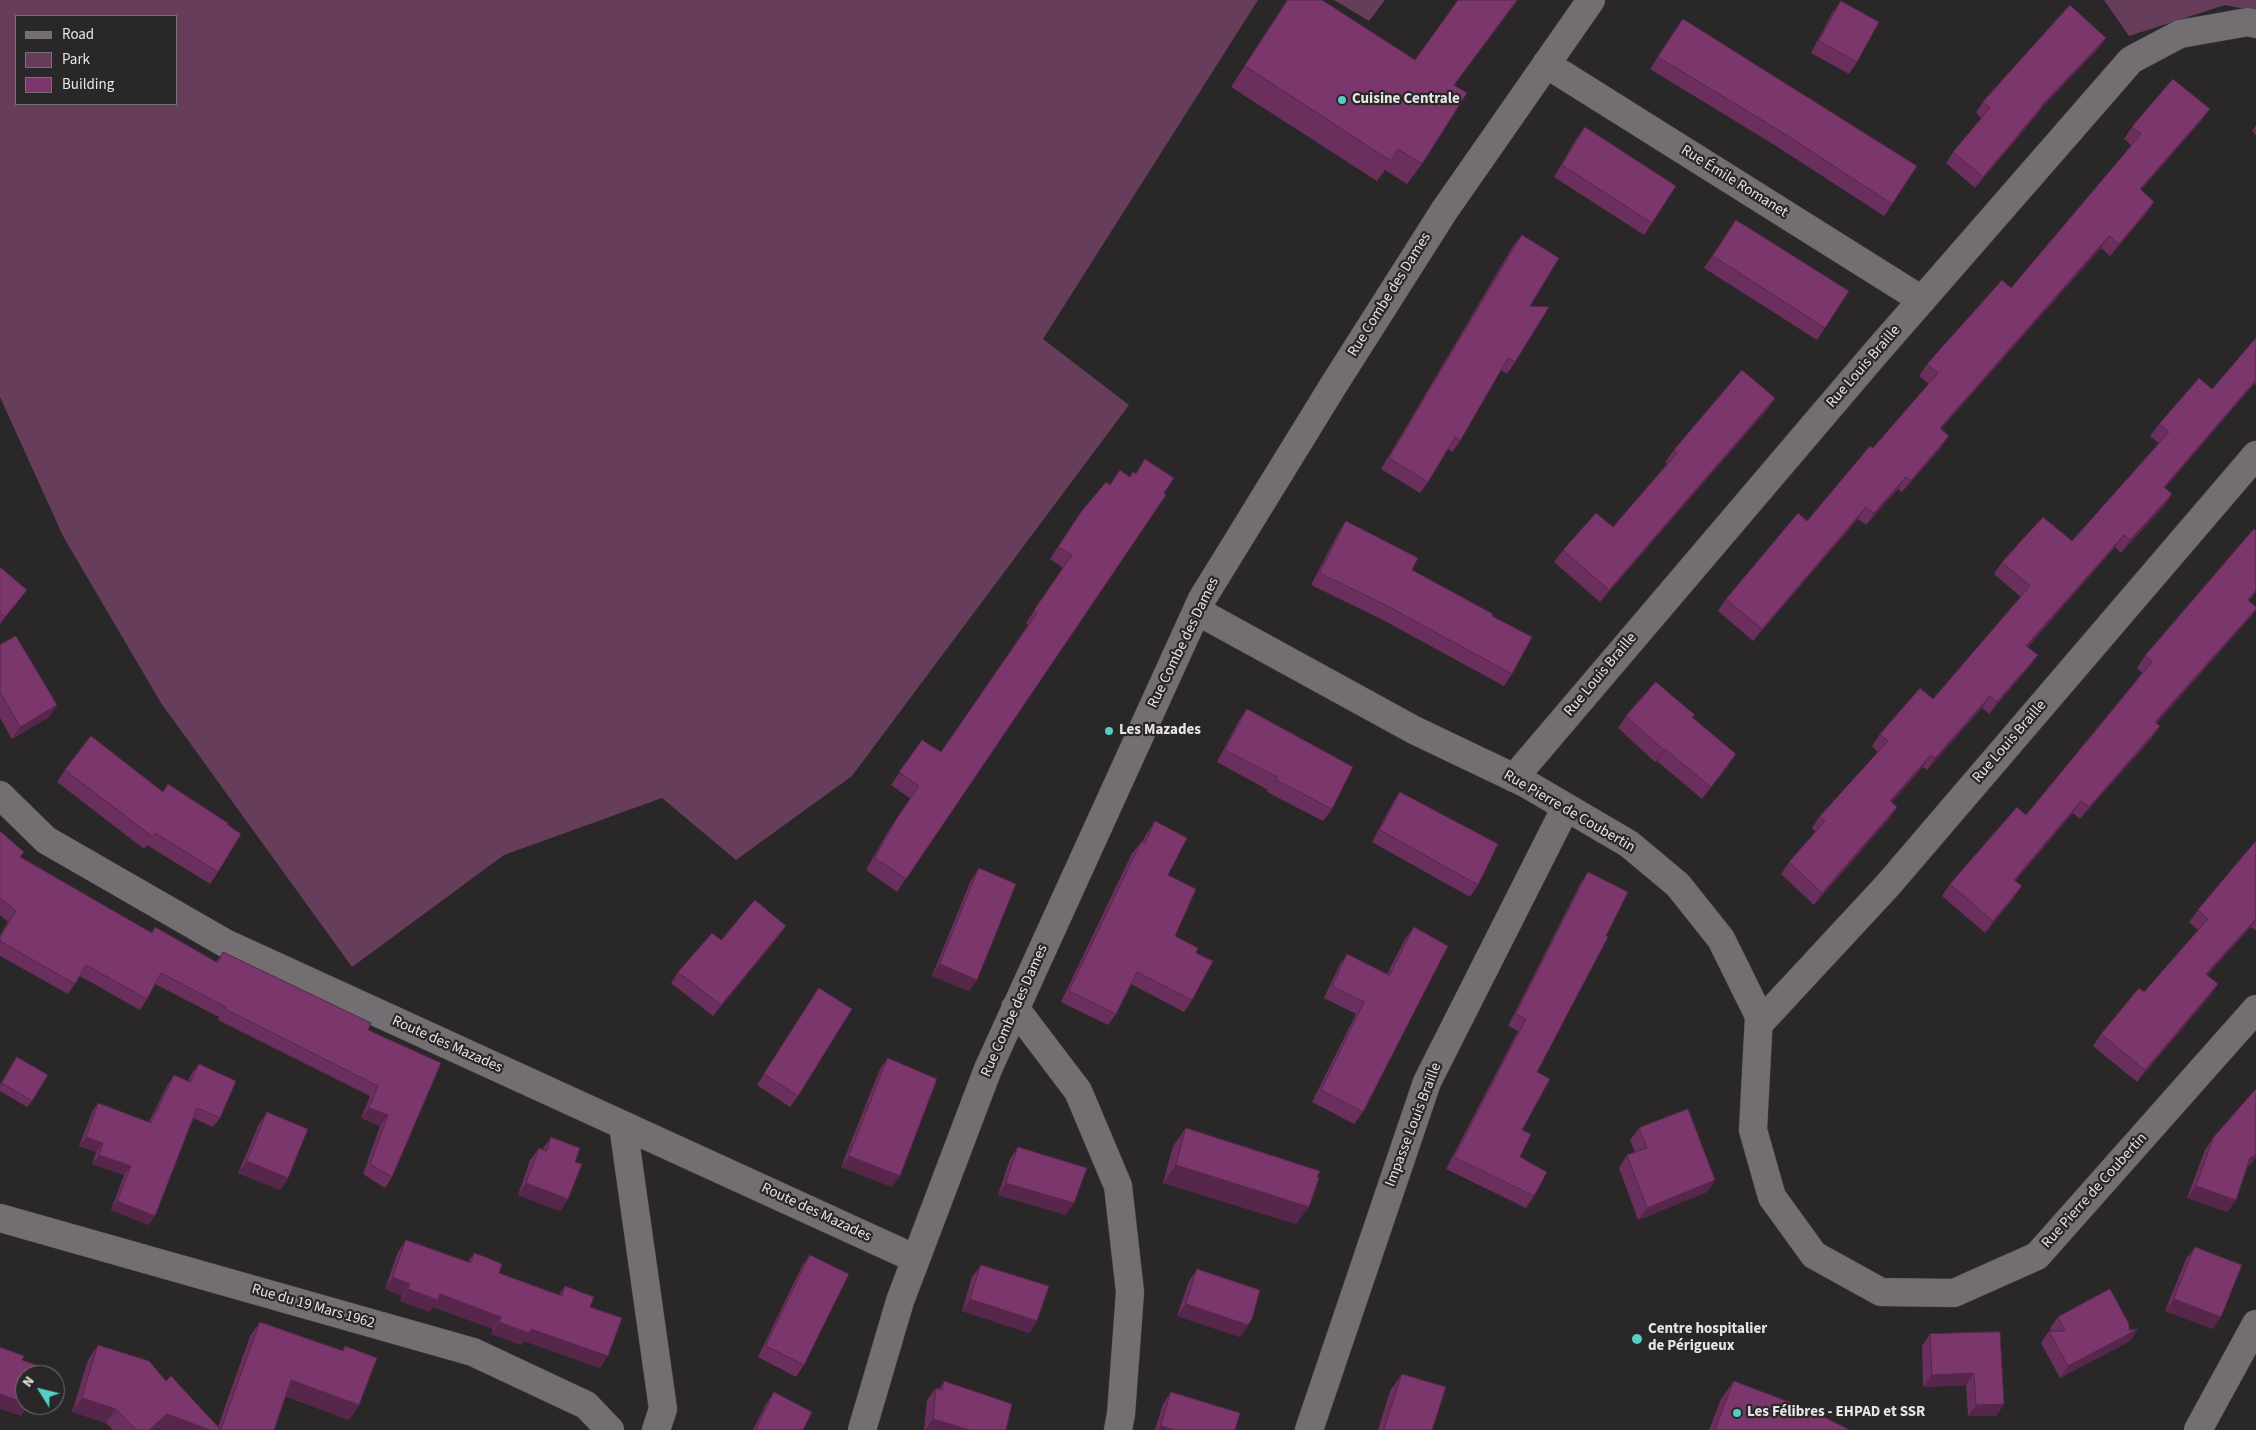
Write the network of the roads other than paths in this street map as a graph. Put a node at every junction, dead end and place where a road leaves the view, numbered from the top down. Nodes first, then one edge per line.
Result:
1 (1591, 0) edge
2 (2256, 24) edge
3 (1546, 64) junction
4 (1922, 300) junction
5 (2256, 455) edge
6 (1197, 610) junction
7 (1514, 778) junction
8 (0, 795) edge
9 (1566, 807) junction
10 (1016, 1008) junction
11 (2256, 1009) edge
12 (1759, 1024) junction
13 (623, 1125) junction
14 (0, 1218) edge
15 (916, 1259) junction
16 (2256, 1324) edge
17 (610, 1430) edge
18 (656, 1430) edge
19 (862, 1430) edge
20 (1118, 1430) edge
21 (1309, 1430) edge
22 (2198, 1430) edge

1 - 3 street, Rue Combe des Dames
2 - 4 street, Rue Louis Braille
3 - 4 street, Rue Émile Romanet
3 - 6 street, Rue Combe des Dames
4 - 7 street, Rue Louis Braille
5 - 12 street, Rue Louis Braille
6 - 7 street, Rue Pierre de Coubertin
6 - 10 street, Rue Combe des Dames
7 - 9 street, Rue Pierre de Coubertin
8 - 13 street, Route des Mazades
9 - 12 street, Rue Pierre de Coubertin
9 - 21 street, Impasse Louis Braille
10 - 15 street, Rue Combe des Dames
10 - 20 street
11 - 12 street, Rue Pierre de Coubertin
13 - 15 street, Route des Mazades
13 - 18 street
14 - 17 street, Rue du 19 Mars 1962
15 - 19 street, Rue Combe des Dames
16 - 22 street

